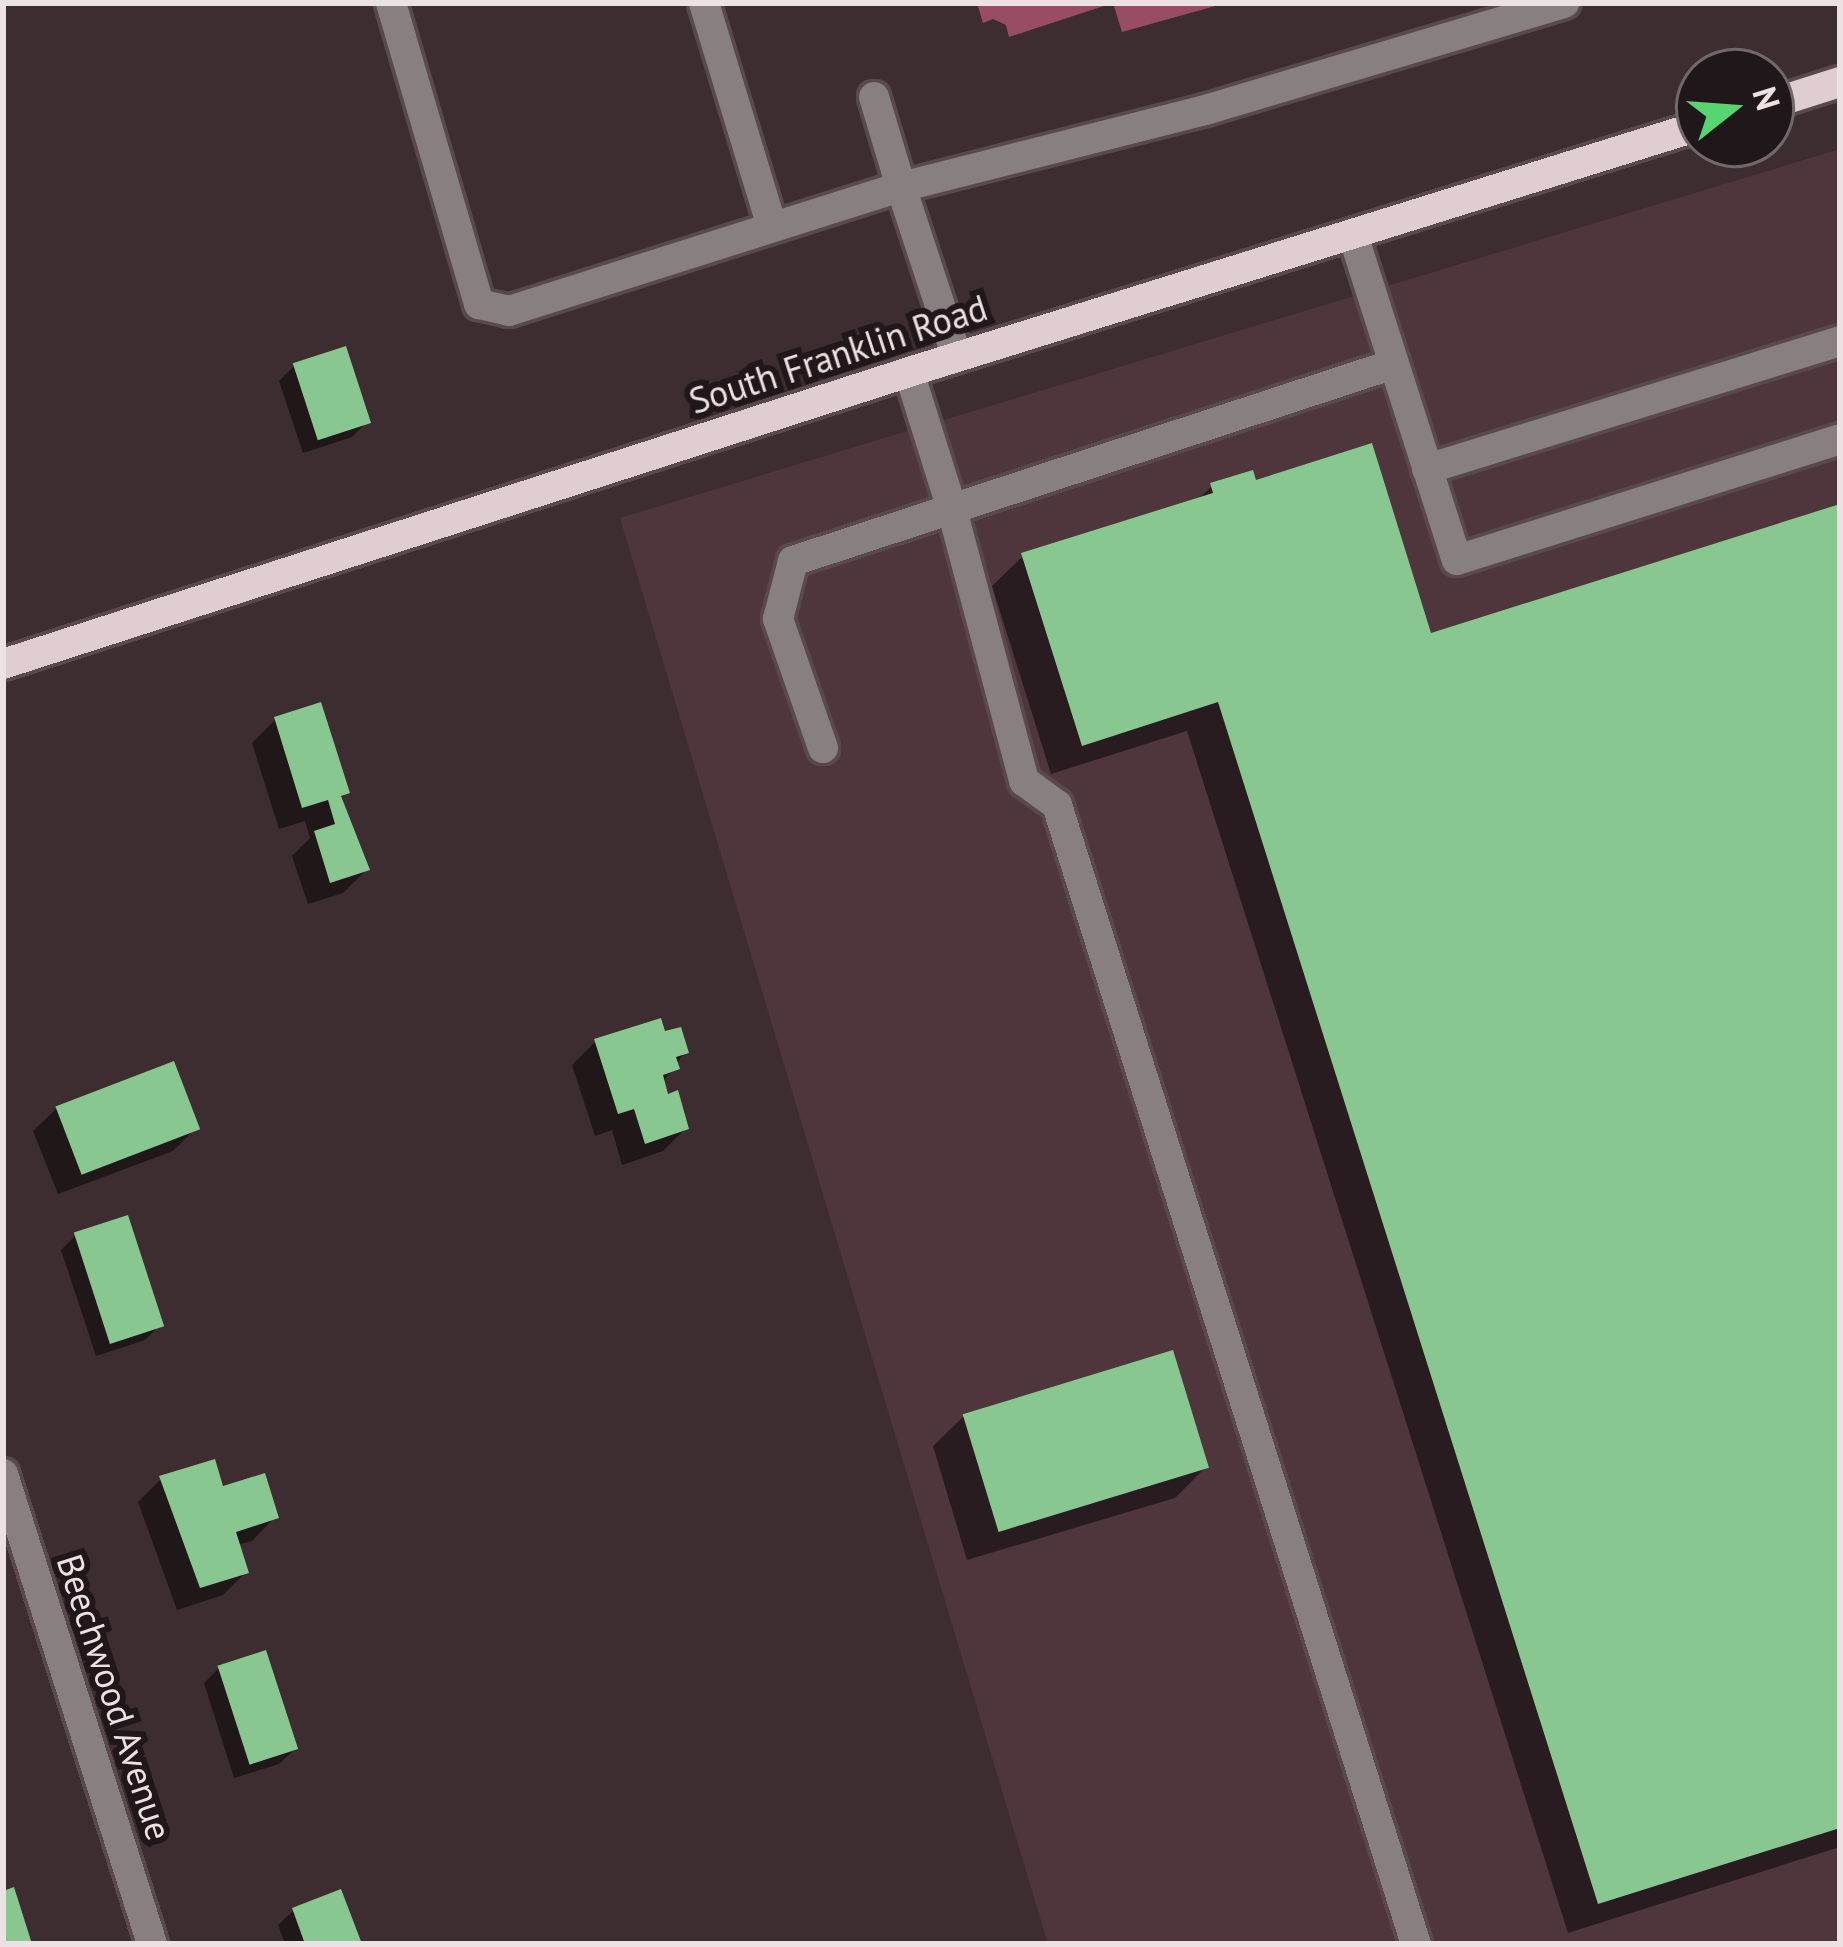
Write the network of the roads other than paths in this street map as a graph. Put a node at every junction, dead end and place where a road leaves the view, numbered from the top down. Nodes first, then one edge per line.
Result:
1 (391, 3) edge
2 (704, 3) edge
3 (1564, 3) edge
4 (1840, 82) edge
5 (1795, 96) edge
6 (874, 97) dead end
7 (1675, 134) edge
8 (901, 187) junction
9 (772, 224) junction
10 (1352, 235) junction
11 (1840, 340) edge
12 (957, 357) junction
13 (1394, 364) junction
14 (909, 372) junction
15 (1840, 439) edge
16 (1427, 469) junction
17 (951, 506) junction
18 (3, 664) edge
19 (823, 748) dead end
20 (3, 1474) edge
21 (152, 1944) edge
22 (1416, 1944) edge

1 - 9 street
2 - 9 street
3 - 8 street
4 - 5 main road
6 - 8 street
7 - 10 main road, South Franklin Road
8 - 9 street
8 - 12 street
10 - 12 main road, South Franklin Road
10 - 13 street
11 - 16 street
12 - 14 main road, South Franklin Road
13 - 16 street
13 - 17 street
14 - 17 street
14 - 18 main road, South Franklin Road
15 - 16 street
17 - 19 street
17 - 22 street
20 - 21 street, Beechwood Avenue

